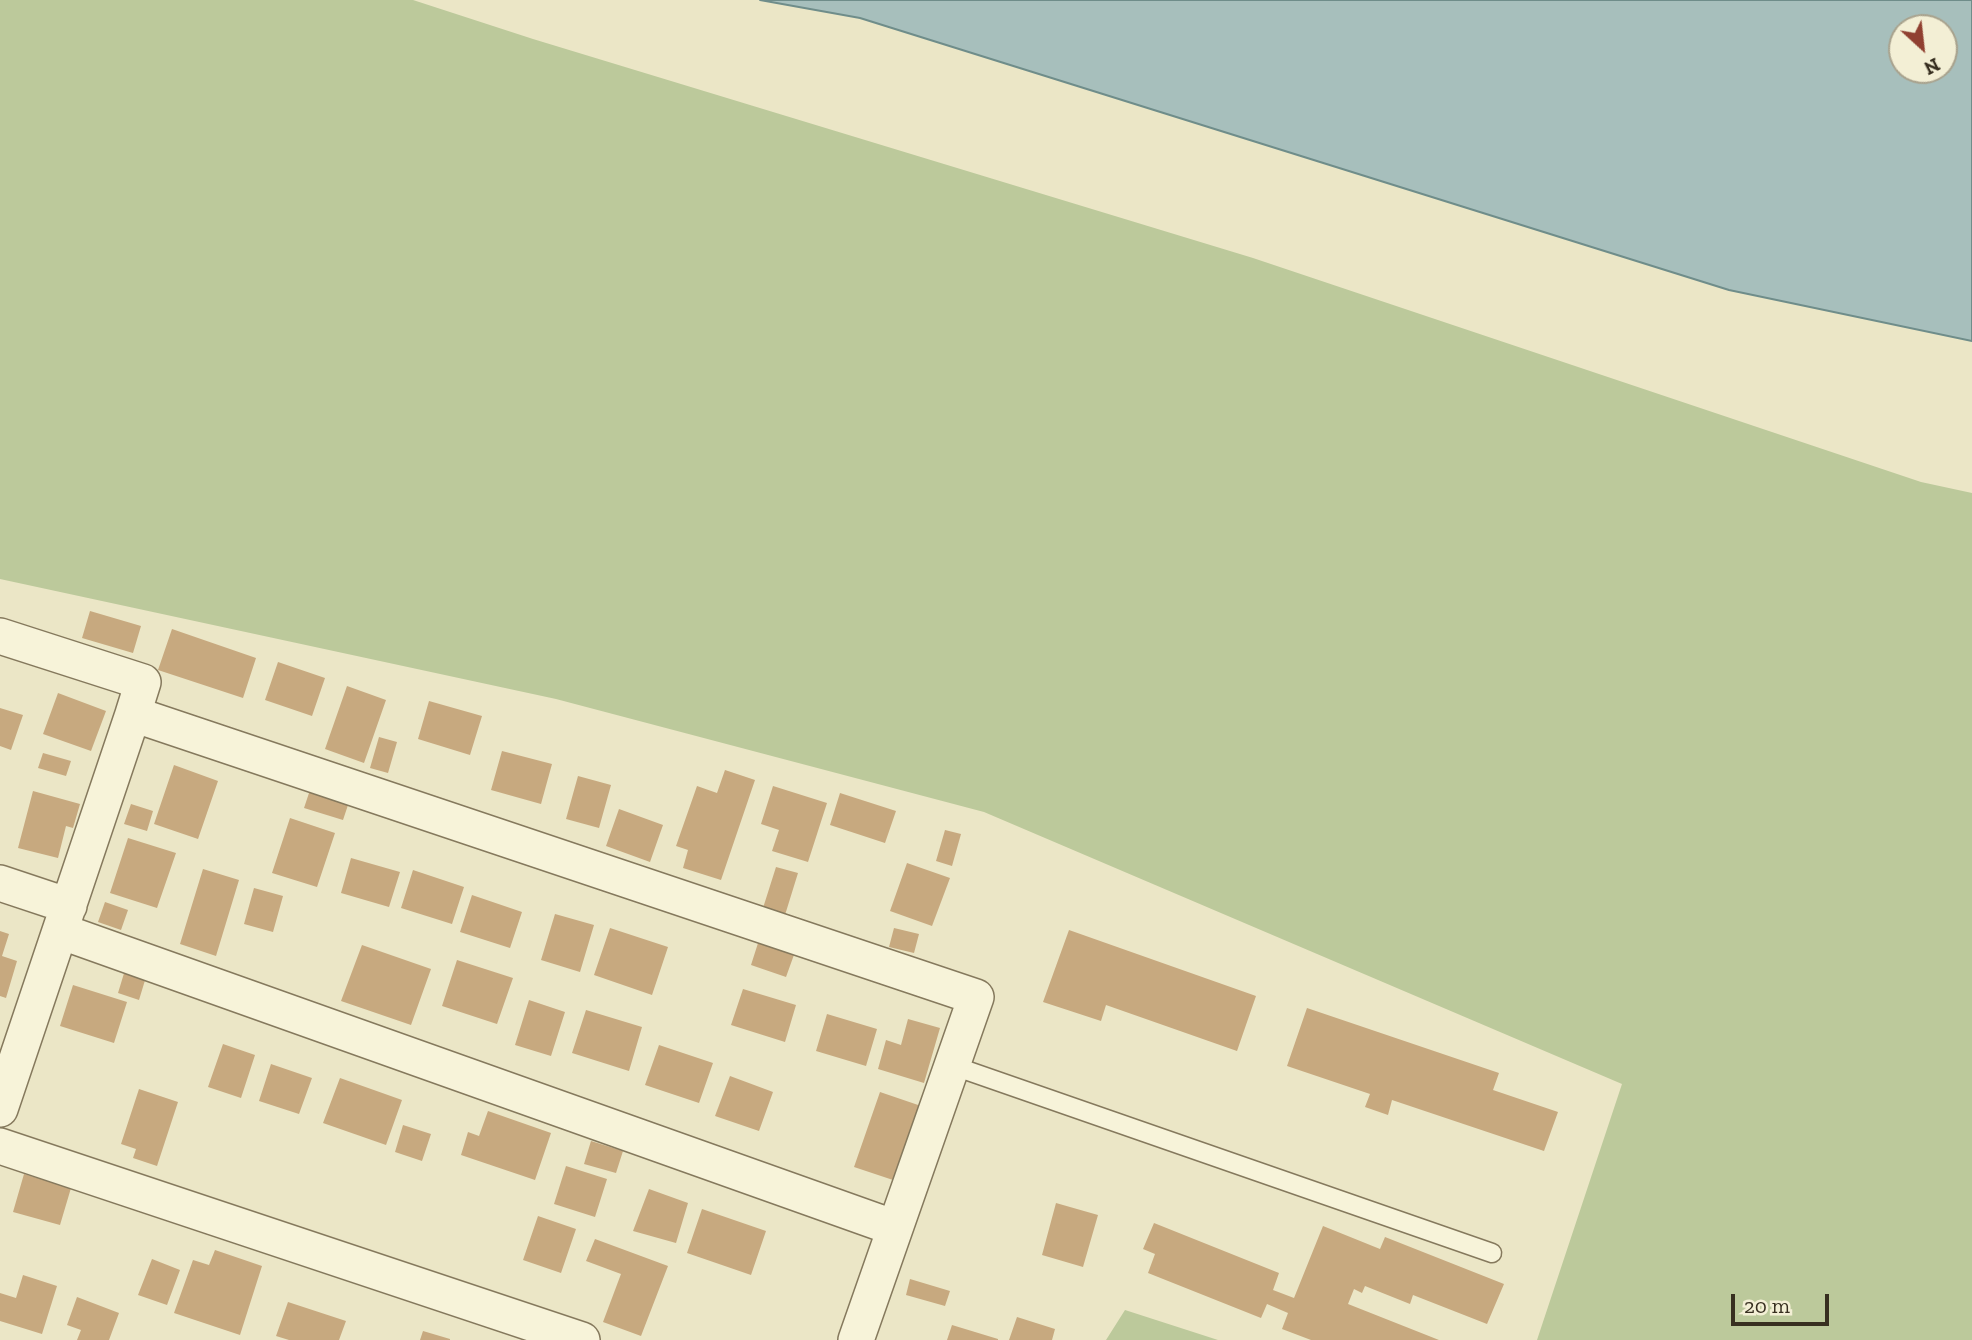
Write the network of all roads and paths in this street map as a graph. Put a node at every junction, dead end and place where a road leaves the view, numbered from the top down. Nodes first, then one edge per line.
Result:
1 (0, 636) edge
2 (133, 714) junction
3 (0, 883) edge
4 (65, 918) junction
5 (951, 1065) junction
6 (0, 1109) edge
7 (0, 1146) edge
8 (895, 1228) junction
9 (1492, 1253) dead end
10 (582, 1340) edge
11 (856, 1340) edge

1 - 2 street
2 - 4 street
2 - 5 street
3 - 4 street
4 - 6 street
4 - 8 street
5 - 8 street
5 - 9 lane
7 - 10 street
8 - 11 street

